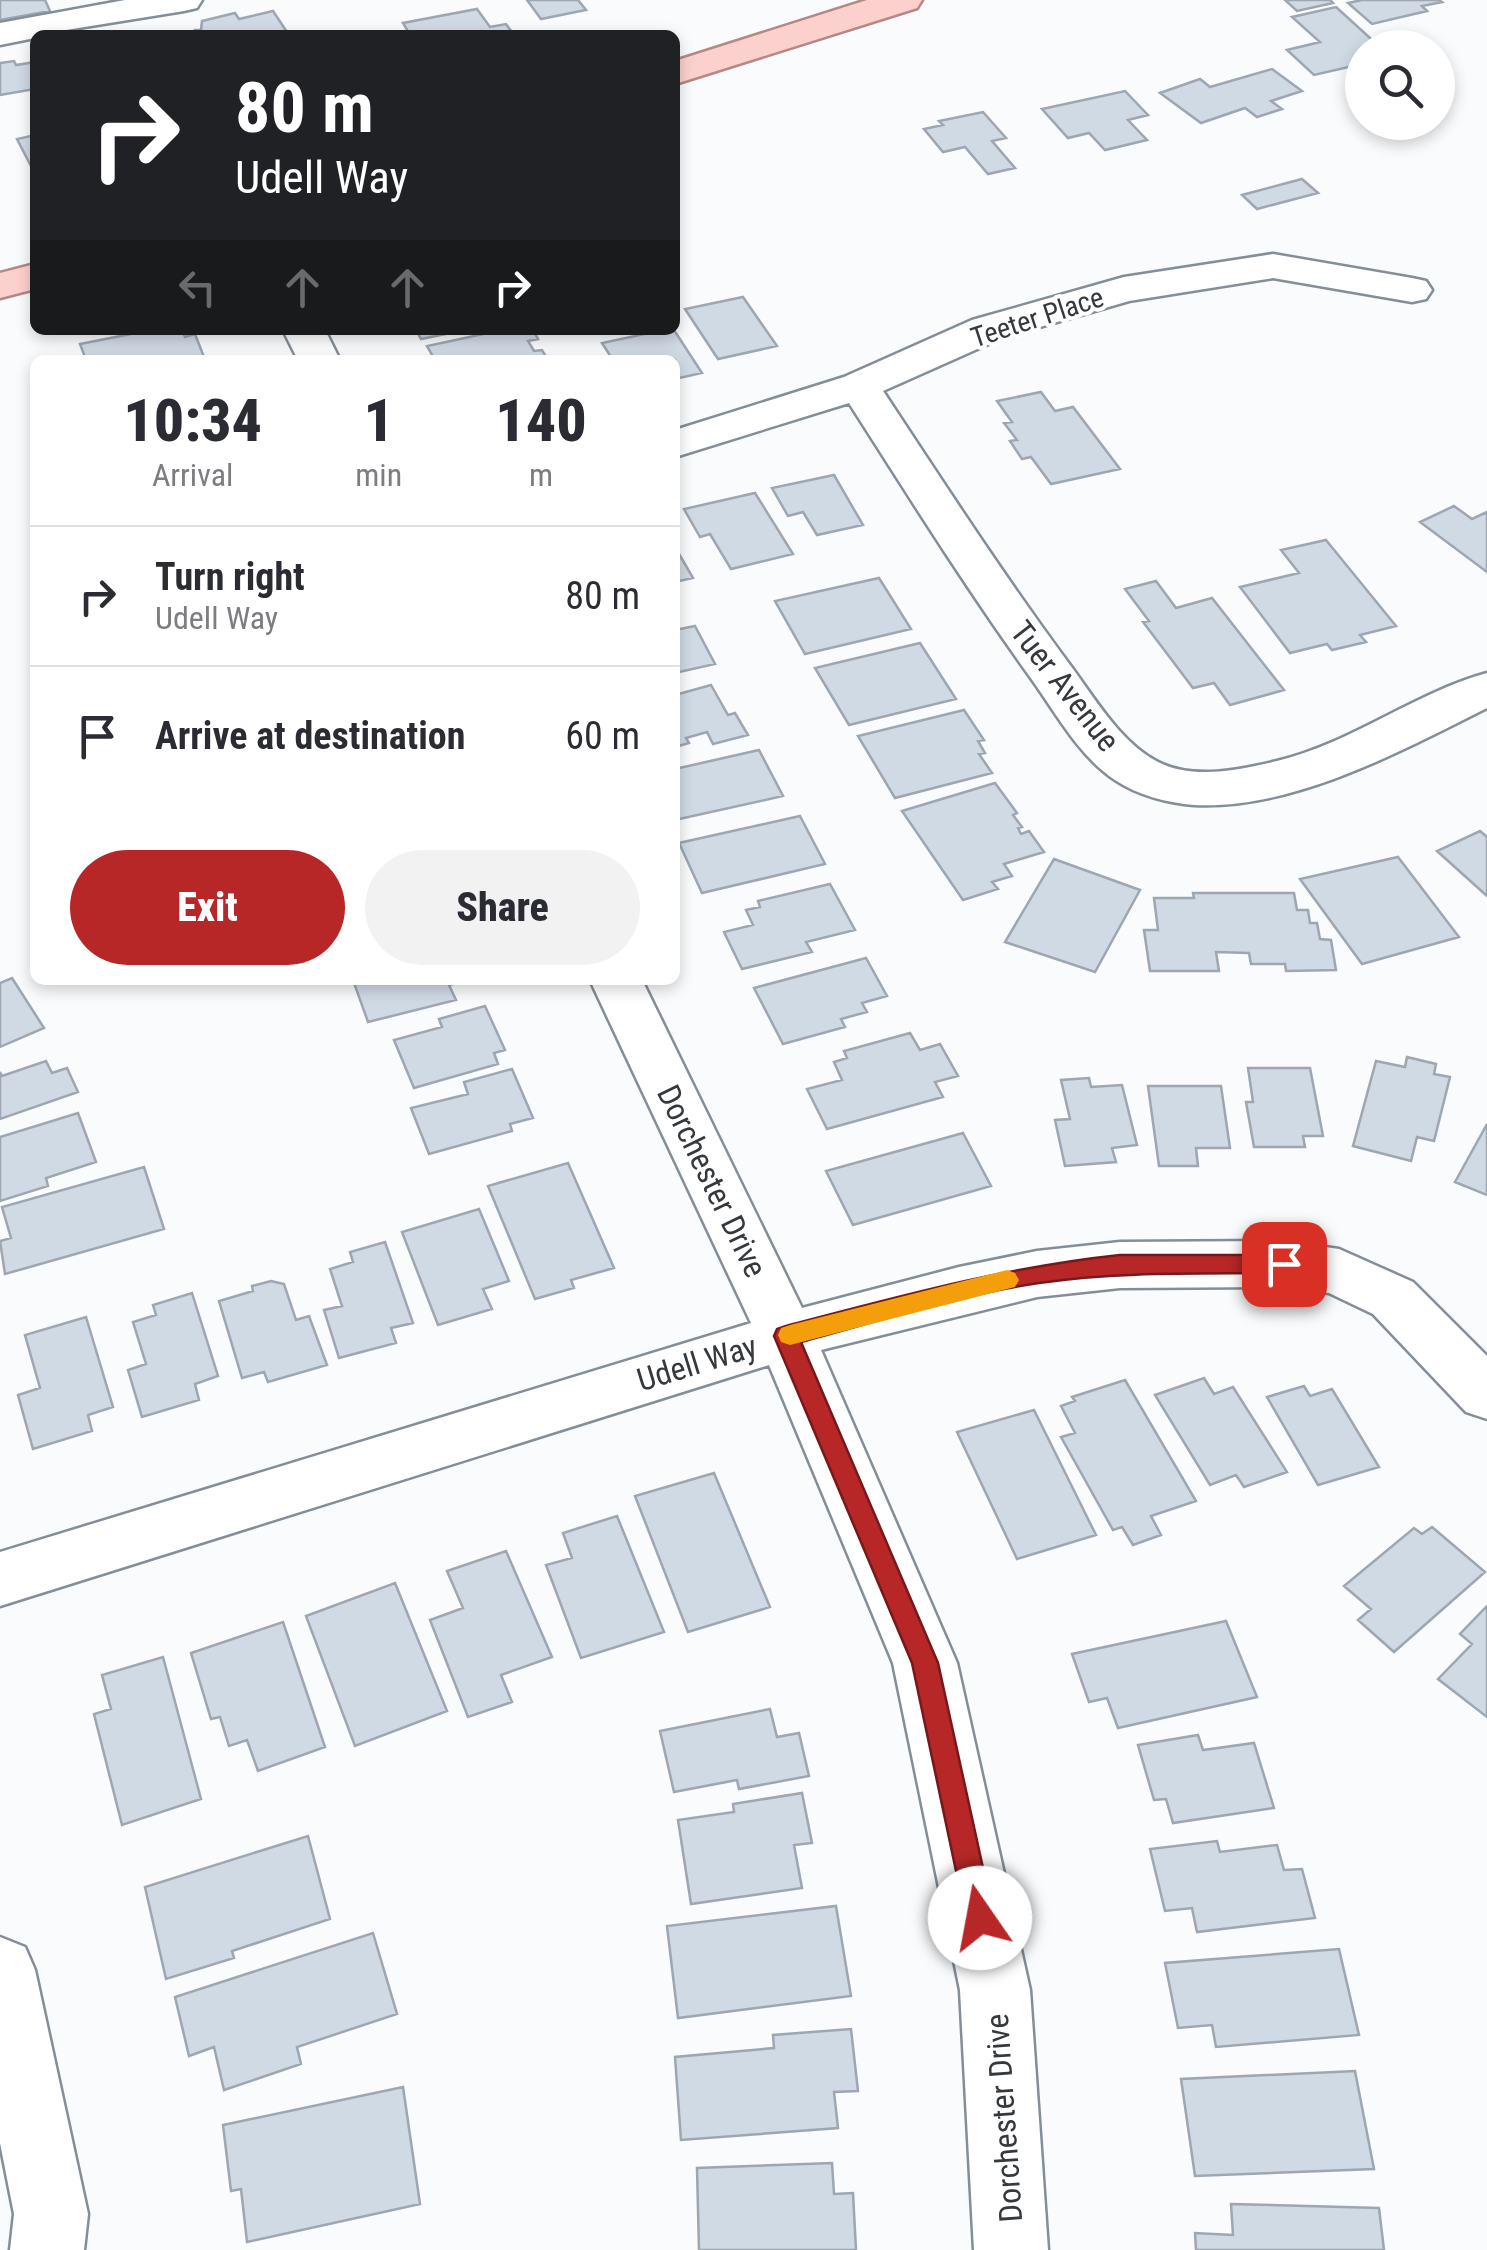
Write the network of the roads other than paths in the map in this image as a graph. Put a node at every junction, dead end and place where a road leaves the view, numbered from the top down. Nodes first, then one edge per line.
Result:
1 (899, 1) edge
2 (178, 13) edge
3 (30, 30) edge
4 (34, 30) edge
5 (0, 34) edge
6 (680, 72) edge
7 (30, 277) edge
8 (0, 286) edge
9 (1412, 290) dead end
10 (859, 386) junction
11 (680, 442) edge
12 (1487, 690) edge
13 (618, 985) edge
14 (786, 1336) junction
15 (1487, 1395) edge
16 (0, 1580) edge
17 (0, 1970) edge
18 (46, 2250) edge
19 (1012, 2250) edge

1 - 6 main road
2 - 4 street
3 - 5 street
7 - 8 main road
9 - 10 street, Teeter Place
10 - 11 street, Teeter Place
10 - 12 street, Tuer Avenue
13 - 14 street, Dorchester Drive
14 - 15 street, Udell Way
14 - 16 street, Udell Way
14 - 19 street, Dorchester Drive
17 - 18 street

